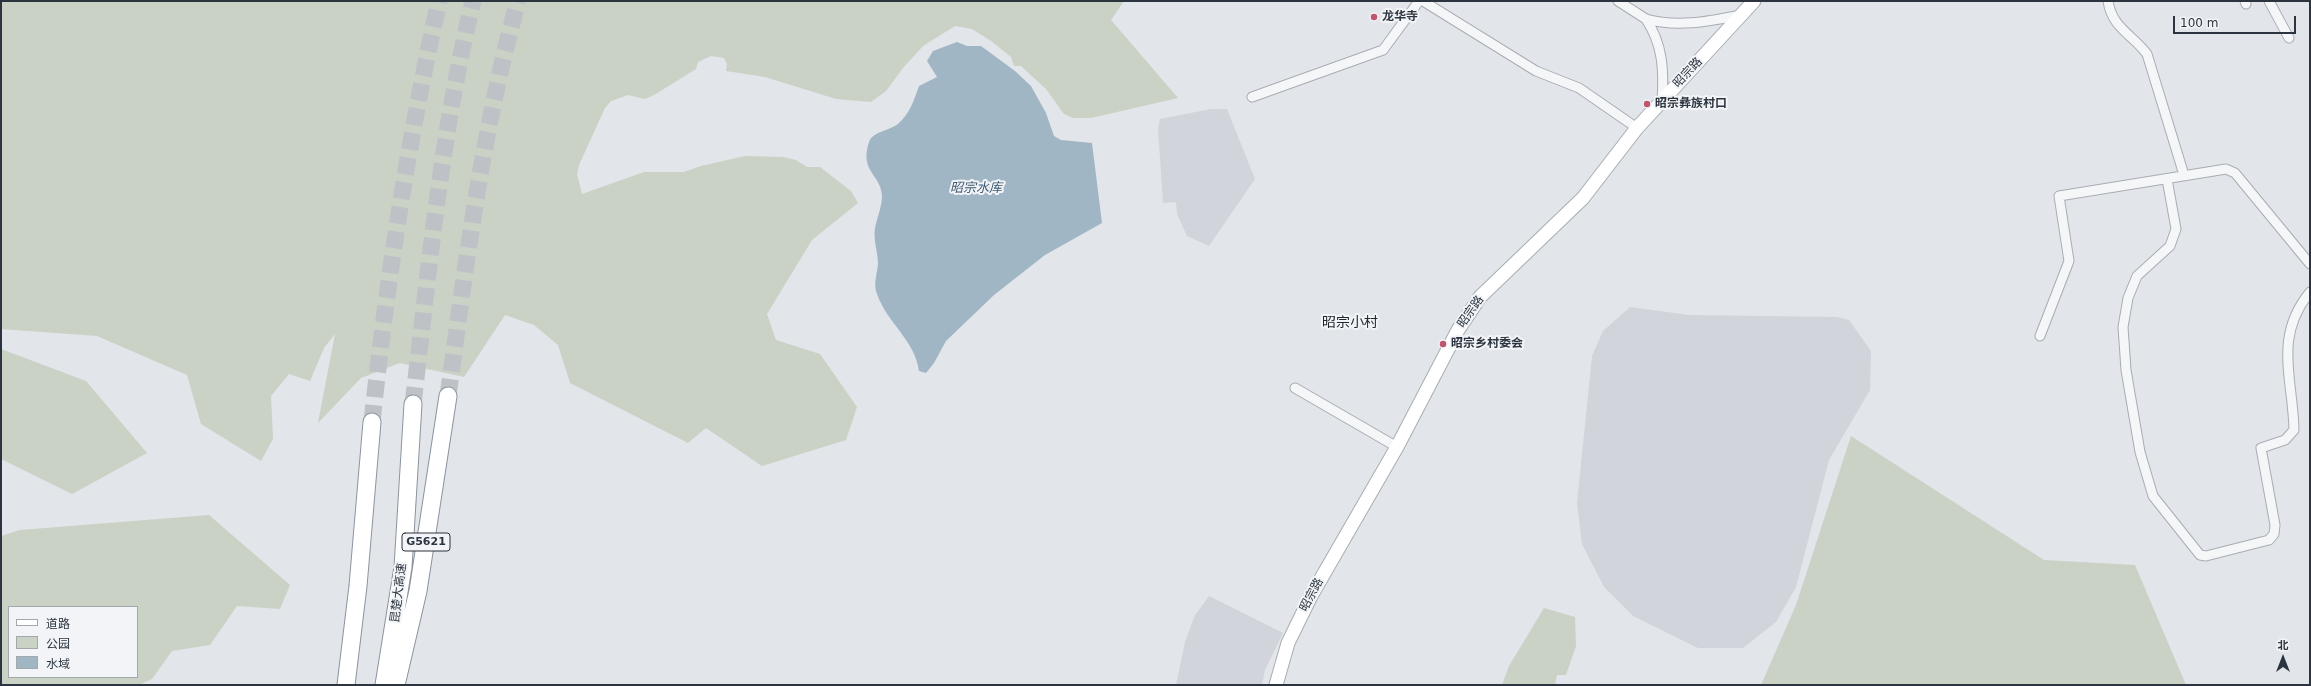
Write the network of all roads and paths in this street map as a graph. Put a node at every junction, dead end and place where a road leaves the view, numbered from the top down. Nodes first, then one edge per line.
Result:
1 (1419, 1) edge
2 (1424, 1) edge
3 (1618, 1) edge
4 (1754, 1) edge
5 (2108, 1) edge
6 (2268, 1) edge
7 (1741, 15) junction
8 (1646, 19) junction
9 (2289, 38) dead end
10 (1252, 97) dead end
11 (1662, 101) junction
12 (1637, 128) junction
13 (2184, 175) junction
14 (2167, 179) junction
15 (2310, 264) edge
16 (2310, 292) edge
17 (2040, 336) dead end
18 (1295, 388) dead end
19 (448, 396) tunnel mouth
20 (413, 404) tunnel mouth
21 (372, 422) tunnel mouth
22 (1397, 447) junction
23 (346, 685) edge
24 (384, 685) edge
25 (396, 685) edge
26 (1276, 685) edge

1 - 10 street
2 - 12 street
3 - 8 street
4 - 7 street, 昭宗路
5 - 13 street
6 - 9 street
7 - 8 street
7 - 11 street, 昭宗路
8 - 11 street
11 - 12 street, 昭宗路
12 - 22 street, 昭宗路
13 - 14 street
13 - 15 street
14 - 16 street
14 - 17 street
18 - 22 street
19 - 25 highway, G5621
20 - 24 highway, 昆楚大高速 / G5621
21 - 23 highway
22 - 26 street, 昭宗路

